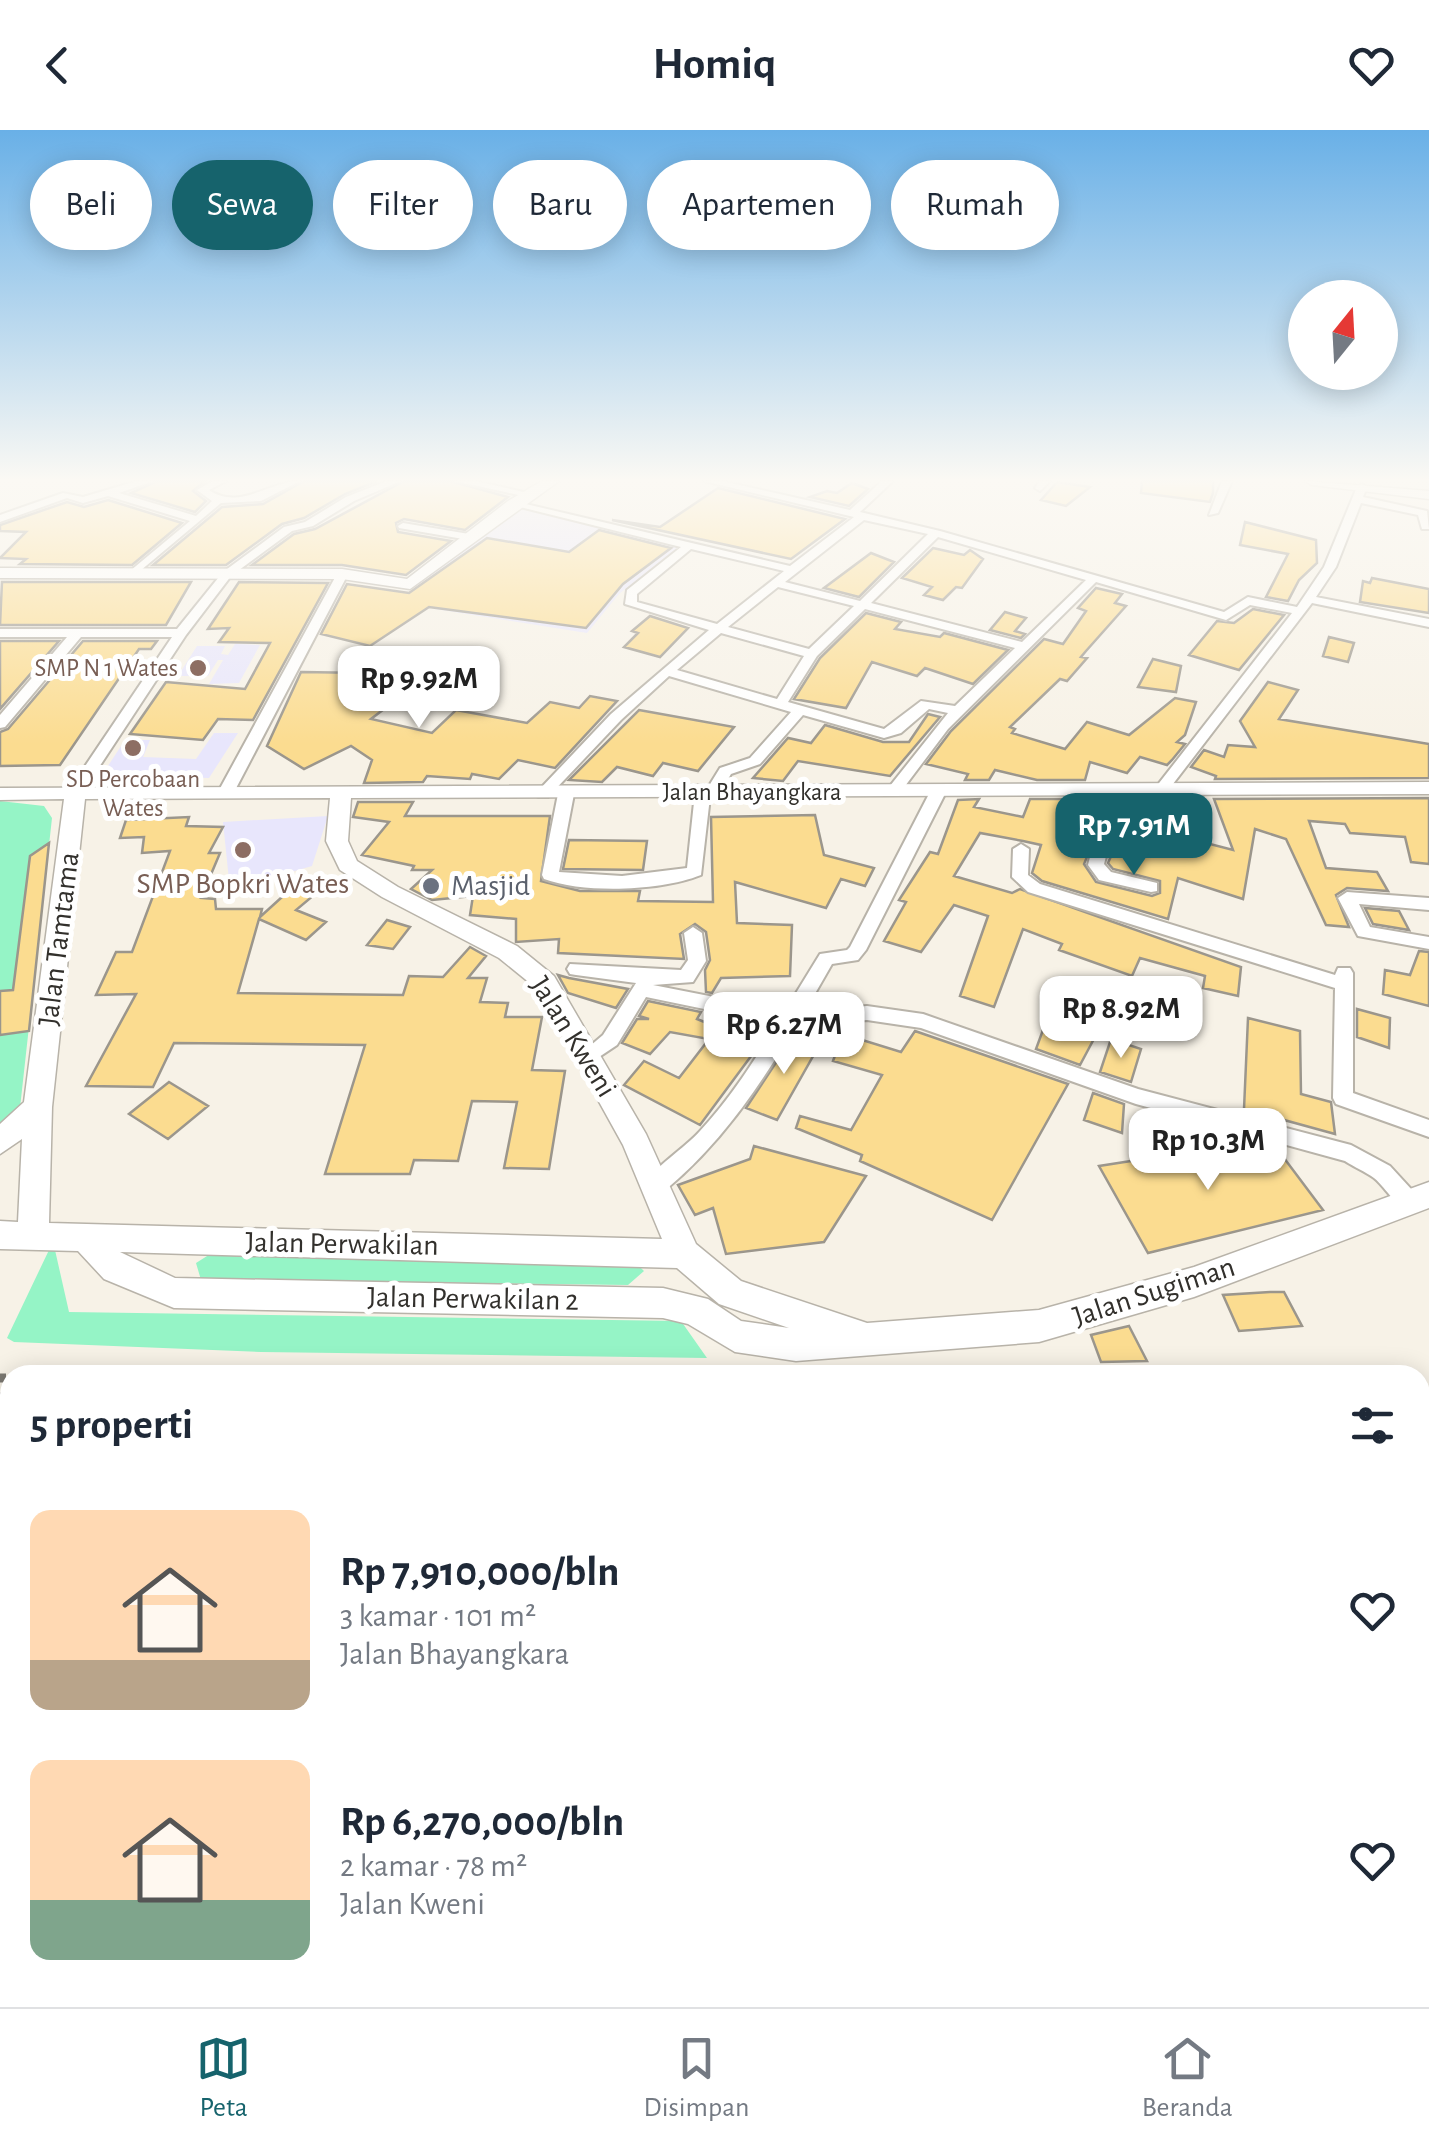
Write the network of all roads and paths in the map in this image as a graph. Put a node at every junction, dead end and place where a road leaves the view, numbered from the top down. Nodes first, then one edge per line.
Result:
1 (139, 569) edge
2 (234, 569) edge
3 (430, 569) edge
4 (662, 569) edge
5 (787, 569) edge
6 (899, 569) edge
7 (1061, 569) edge
8 (1329, 569) edge
9 (793, 570) joint
10 (0, 573) edge
11 (134, 573) junction
12 (227, 574) junction
13 (342, 574) junction
14 (1094, 578) junction
15 (776, 584) junction
16 (864, 603) junction
17 (1304, 605) junction
18 (1429, 623) edge
19 (719, 628) junction
20 (0, 633) edge
21 (181, 633) junction
22 (76, 634) junction
23 (1026, 646) junction
24 (812, 654) junction
25 (666, 672) junction
26 (781, 703) junction
27 (800, 710) junction
28 (958, 711) junction
29 (0, 724) edge
30 (1429, 788) edge
31 (1161, 790) junction
32 (894, 791) junction
33 (938, 792) junction
34 (1129, 792) junction
35 (75, 793) junction
36 (708, 793) junction
37 (0, 794) edge
38 (225, 794) junction
39 (543, 794) junction
40 (566, 794) junction
41 (342, 795) junction
42 (1021, 849) dead end
43 (1151, 886) dead end
44 (1429, 904) edge
45 (693, 933) dead end
46 (1429, 943) edge
47 (576, 969) dead end
48 (645, 984) junction
49 (789, 1020) junction
50 (587, 1056) junction
51 (38, 1107) junction
52 (1429, 1130) edge
53 (0, 1142) edge
54 (655, 1186) junction
55 (1420, 1198) edge
56 (0, 1235) edge
57 (32, 1236) junction
58 (86, 1238) junction
59 (684, 1254) junction
60 (867, 1338) junction

1 - 11 street
2 - 12 street
3 - 13 street
4 - 19 street
5 - 9 street
6 - 16 street
7 - 14 street
8 - 17 street
9 - 15 street
10 - 11 street
11 - 12 street
12 - 13 street
12 - 21 street
13 - 38 street
14 - 17 street
14 - 23 street
15 - 16 street
15 - 19 street
16 - 23 street
16 - 24 street
17 - 18 street
17 - 31 street
19 - 24 street
19 - 25 street
20 - 22 street
21 - 22 street
21 - 35 street
22 - 29 street
23 - 28 street
24 - 26 street
25 - 26 street
25 - 39 street
26 - 27 street
27 - 28 street
27 - 36 street
28 - 32 street
30 - 31 street, Jalan Bhayangkara
31 - 34 street, Jalan Bhayangkara
32 - 33 street, Jalan Bhayangkara
32 - 36 street, Jalan Bhayangkara
33 - 34 street, Jalan Bhayangkara
33 - 49 street
34 - 43 street
35 - 37 street
35 - 38 street, Jalan Bhayangkara
35 - 51 street, Jalan Tamtama
36 - 40 street, Jalan Bhayangkara
36 - 40 street
38 - 41 street, Jalan Bhayangkara
39 - 40 street, Jalan Bhayangkara
39 - 41 street, Jalan Bhayangkara
41 - 50 street, Jalan Kweni
42 - 52 street
44 - 46 street
45 - 48 street
47 - 48 street
48 - 49 street
48 - 50 street
49 - 54 street
49 - 55 street
50 - 54 street, Jalan Kweni
51 - 53 street
51 - 57 street, Jalan Tamtama
54 - 59 street, Jalan Kweni
55 - 60 street, Jalan Sugiman
56 - 57 street, Jalan Perwakilan
57 - 58 street, Jalan Perwakilan
58 - 59 street, Jalan Perwakilan
58 - 60 street, Jalan Perwakilan 2
59 - 60 street

